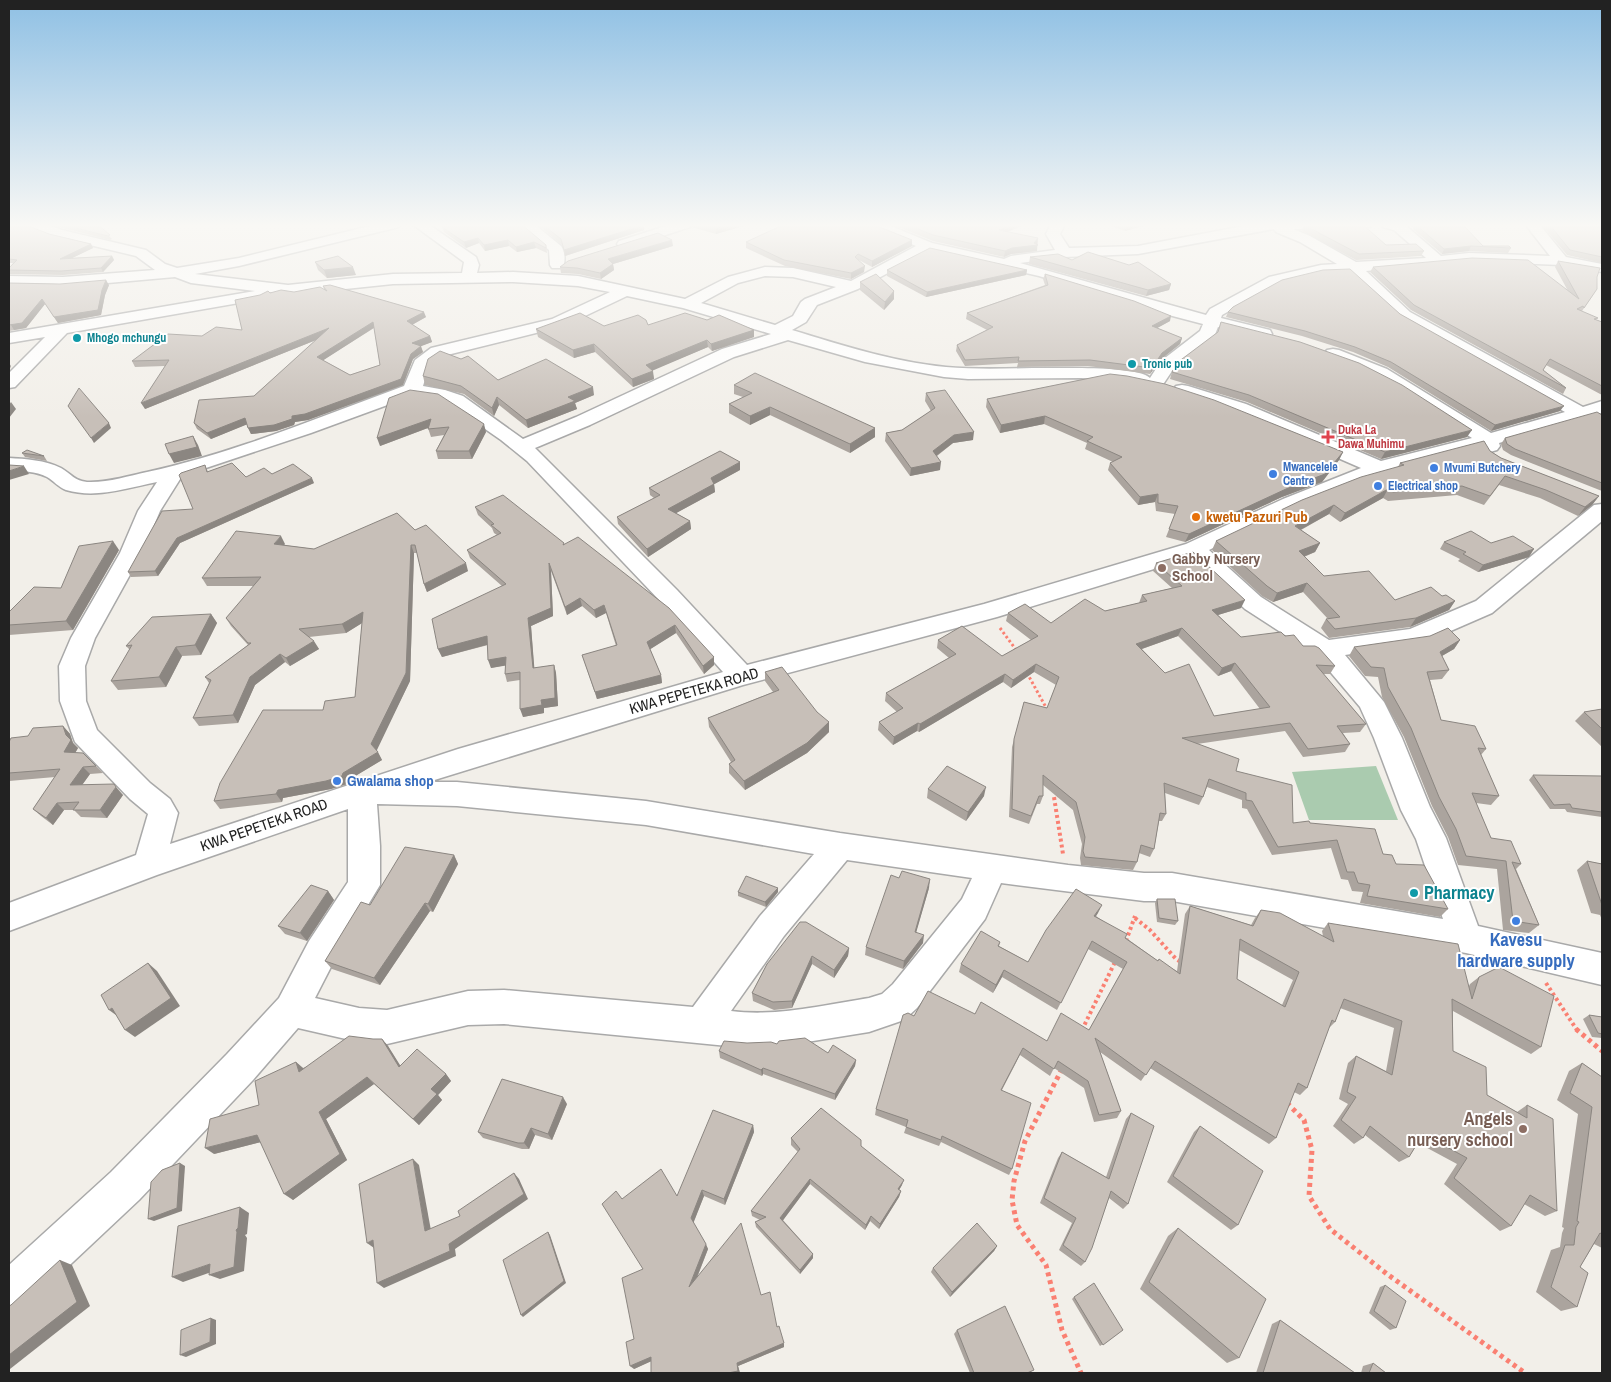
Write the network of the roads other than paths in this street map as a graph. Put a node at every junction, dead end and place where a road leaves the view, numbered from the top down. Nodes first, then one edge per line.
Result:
1 (276, 288) edge
2 (301, 288) edge
3 (613, 288) edge
4 (719, 288) edge
5 (846, 288) edge
6 (1092, 288) edge
7 (1259, 288) edge
8 (1377, 288) edge
9 (288, 290) junction
10 (625, 291) junction
11 (686, 304) junction
12 (1213, 320) junction
13 (60, 331) junction
14 (783, 332) junction
15 (1278, 337) edge
16 (9, 338) edge
17 (1318, 349) edge
18 (1156, 382) junction
19 (9, 383) edge
20 (410, 390) junction
21 (1602, 407) edge
22 (1582, 414) junction
23 (1488, 440) junction
24 (522, 446) junction
25 (1504, 461) edge
26 (9, 464) edge
27 (1378, 468) junction
28 (174, 472) junction
29 (1599, 502) edge
30 (1194, 549) junction
31 (1325, 649) junction
32 (742, 676) junction
33 (362, 792) junction
34 (840, 846) junction
35 (149, 864) junction
36 (992, 868) junction
37 (9, 917) edge
38 (1466, 938) junction
39 (1602, 969) edge
40 (290, 1010) junction
41 (701, 1024) junction
42 (9, 1293) edge

1 - 9 street
2 - 9 street
3 - 10 street
4 - 11 street
5 - 14 street
6 - 12 street
7 - 12 street
8 - 22 street
9 - 13 street
10 - 11 street
10 - 20 street
11 - 14 street
12 - 15 street
12 - 18 street
13 - 16 street
13 - 19 street
14 - 18 street
14 - 24 street
17 - 23 street
18 - 27 street
20 - 24 street
20 - 28 street
21 - 22 street, KWA PEPETEKA ROAD
22 - 23 street, KWA PEPETEKA ROAD
23 - 25 street
23 - 27 street, KWA PEPETEKA ROAD
24 - 32 street
26 - 28 street
27 - 30 street, KWA PEPETEKA ROAD
28 - 35 street
29 - 31 street
30 - 31 street
30 - 32 street, KWA PEPETEKA ROAD
31 - 38 street
32 - 33 street, KWA PEPETEKA ROAD
33 - 34 street
33 - 35 street, KWA PEPETEKA ROAD
33 - 40 street
34 - 36 street
34 - 41 street
35 - 37 street, KWA PEPETEKA ROAD
36 - 38 street
36 - 41 street
38 - 39 street
40 - 41 street
40 - 42 street

